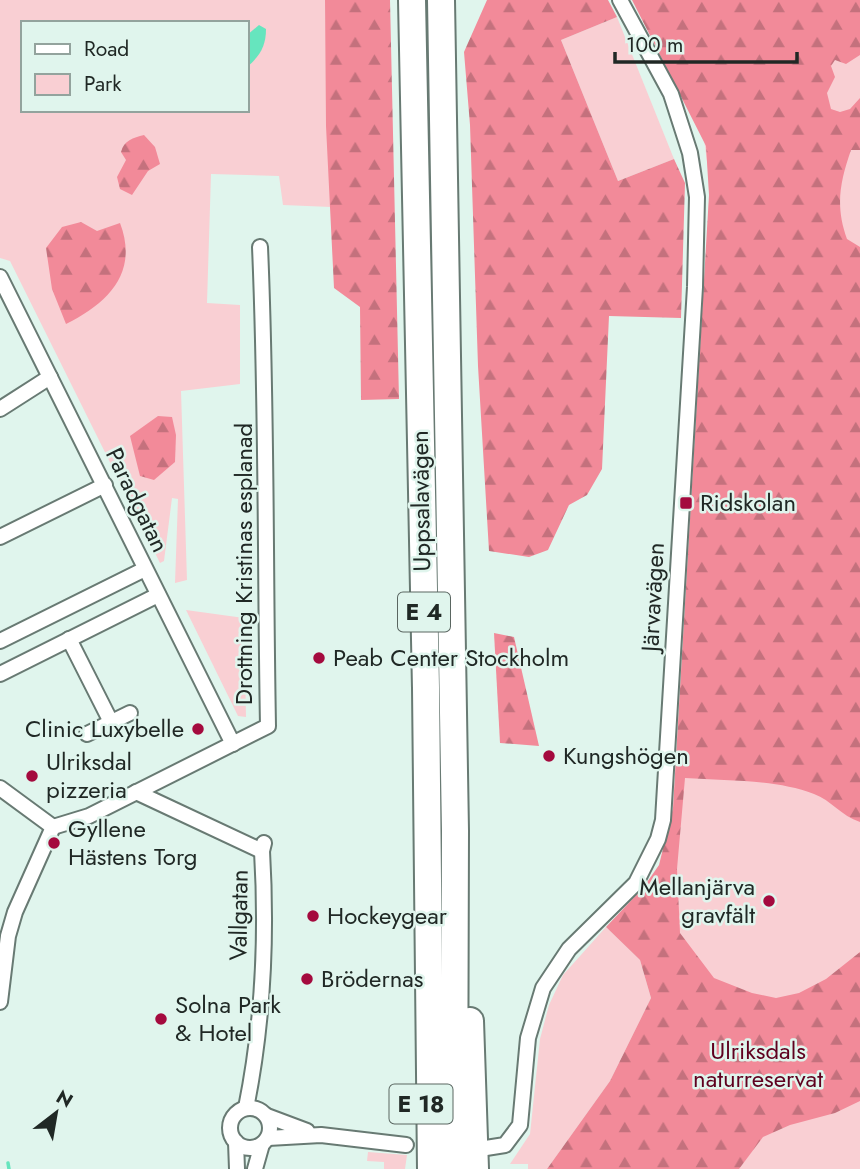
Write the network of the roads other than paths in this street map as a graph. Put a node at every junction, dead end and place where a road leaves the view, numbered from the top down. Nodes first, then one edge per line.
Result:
1 (412, 0) edge
2 (441, 0) edge
3 (620, 0) edge
4 (260, 247) dead end
5 (0, 277) edge
6 (50, 377) junction
7 (0, 409) edge
8 (105, 485) junction
9 (0, 537) edge
10 (145, 569) junction
11 (159, 595) junction
12 (69, 639) junction
13 (0, 641) edge
14 (0, 674) edge
15 (130, 713) dead end
16 (111, 722) junction
17 (87, 734) dead end
18 (233, 744) junction
19 (0, 788) edge
20 (136, 792) junction
21 (53, 827) junction
22 (454, 831) junction
23 (0, 1002) edge
24 (428, 1039) junction
25 (254, 1062) junction
26 (246, 1108) junction
27 (266, 1114) junction
28 (321, 1135) junction
29 (236, 1142) junction
30 (265, 1142) junction
31 (411, 1157) edge
32 (480, 1159) edge
33 (237, 1169) edge
34 (255, 1169) edge
35 (431, 1169) edge
36 (454, 1169) edge

1 - 24 highway, Uppsalavägen / E 4
2 - 22 highway, Uppsalavägen / E 4
3 - 32 street, Järvavägen
4 - 18 street, Drottning Kristinas esplanad
5 - 6 street, Paradgatan
6 - 7 street
6 - 8 street, Paradgatan
8 - 9 street
8 - 10 street, Paradgatan
10 - 11 street, Paradgatan
10 - 13 street
11 - 12 street
11 - 18 street, Paradgatan
12 - 14 street
12 - 16 street
15 - 16 street
16 - 17 street
18 - 20 street, Drottning Kristinas esplanad
19 - 21 street
20 - 21 street, Drottning Kristinas esplanad
20 - 25 street, Vallgatan
21 - 23 street
22 - 32 highway, E 4
22 - 36 highway, Uppsalavägen / E 4
24 - 31 highway, E 18
24 - 35 highway, Uppsalavägen / E 4
25 - 26 street, Vallgatan
25 - 27 street, Vallgatan
26 - 27 street
26 - 29 street
27 - 28 street
27 - 30 street
28 - 30 street
28 - 31 street
29 - 30 street
29 - 33 street
30 - 34 street

